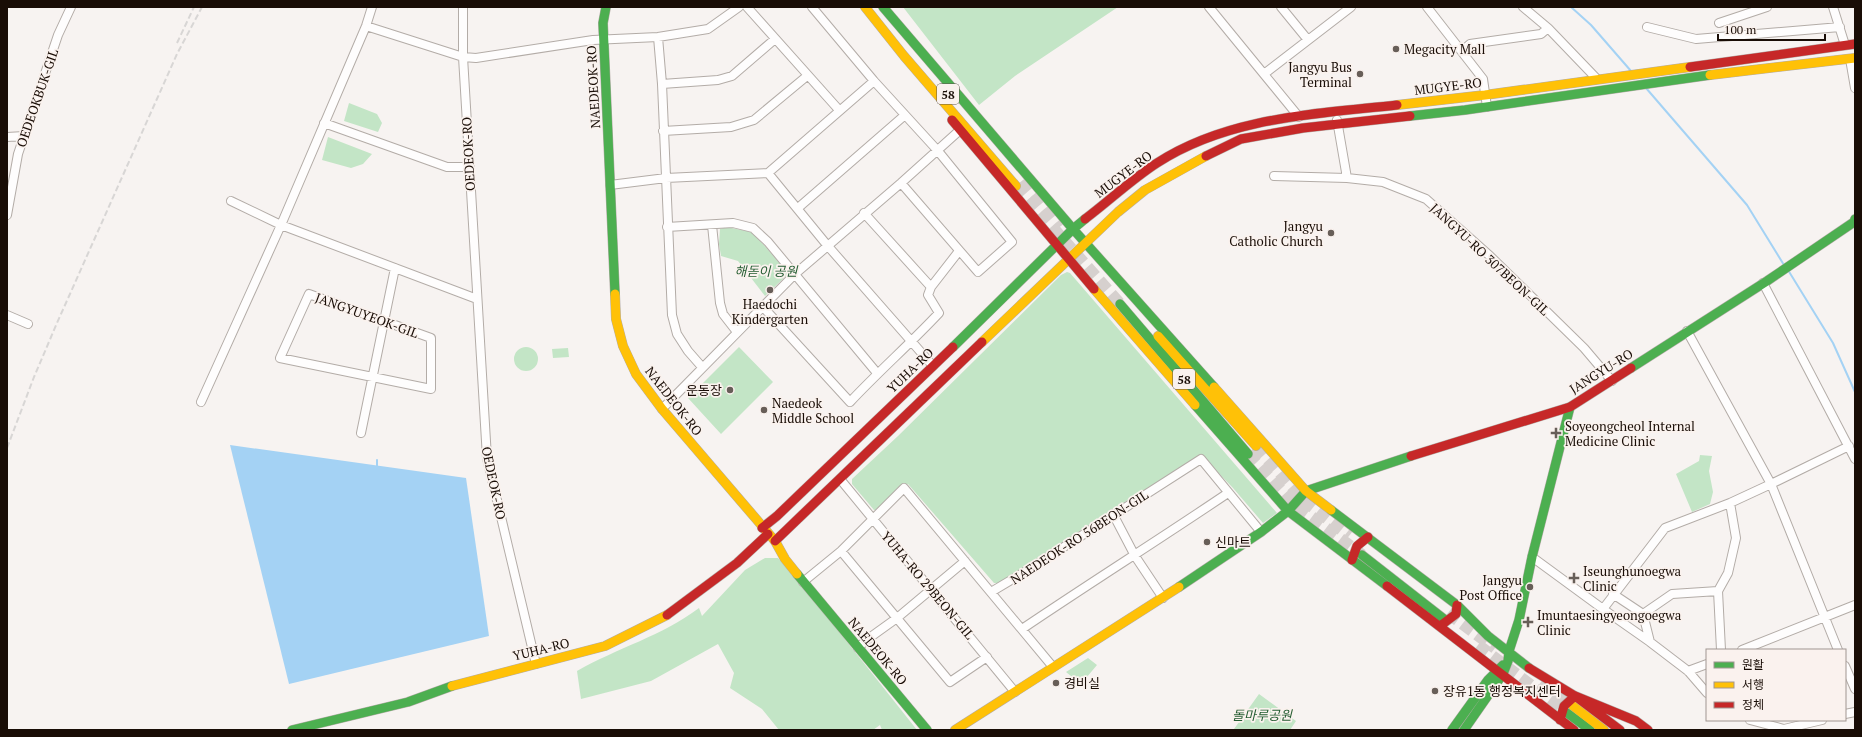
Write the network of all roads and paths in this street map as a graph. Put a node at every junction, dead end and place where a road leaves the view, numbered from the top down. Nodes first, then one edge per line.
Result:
1 (71, 7) edge
2 (372, 7) edge
3 (463, 7) edge
4 (606, 7) edge
5 (739, 7) edge
6 (747, 7) edge
7 (812, 7) edge
8 (865, 7) edge
9 (873, 7) edge
10 (883, 7) edge
11 (1209, 7) edge
12 (1281, 7) edge
13 (1350, 7) edge
14 (1427, 7) edge
15 (1523, 7) edge
16 (1767, 7) edge
17 (1833, 7) edge
18 (875, 19) junction
19 (1719, 22) dead end
20 (366, 26) junction
21 (1648, 27) dead end
22 (1840, 27) junction
23 (1548, 28) junction
24 (658, 37) junction
25 (775, 39) junction
26 (604, 40) junction
27 (1308, 40) junction
28 (1855, 44) edge
29 (1845, 45) junction
30 (1462, 51) junction
31 (463, 57) junction
32 (1852, 59) edge
33 (1264, 74) junction
34 (807, 76) junction
35 (1600, 78) junction
36 (874, 81) junction
37 (662, 84) junction
38 (1855, 88) edge
39 (1485, 95) junction
40 (1487, 107) junction
41 (839, 110) junction
42 (1336, 112) junction
43 (905, 115) junction
44 (1299, 117) junction
45 (324, 123) junction
46 (1338, 125) junction
47 (960, 130) junction
48 (663, 131) junction
49 (24, 136) junction
50 (7, 137) edge
51 (938, 151) junction
52 (469, 167) junction
53 (768, 173) junction
54 (1274, 176) dead end
55 (666, 178) junction
56 (1347, 178) junction
57 (901, 184) junction
58 (610, 185) junction
59 (231, 201) dead end
60 (798, 208) junction
61 (864, 213) junction
62 (7, 215) edge
63 (1855, 221) edge
64 (281, 225) junction
65 (712, 225) junction
66 (667, 227) junction
67 (1073, 229) junction
68 (1086, 243) junction
69 (827, 245) junction
70 (1056, 245) junction
71 (959, 251) junction
72 (1068, 258) junction
73 (395, 268) junction
74 (795, 274) junction
75 (1765, 282) junction
76 (931, 287) junction
77 (477, 299) junction
78 (763, 307) junction
79 (7, 315) edge
80 (384, 321) junction
81 (28, 324) dead end
82 (1687, 331) junction
83 (737, 332) junction
84 (911, 343) junction
85 (934, 366) junction
86 (702, 367) junction
87 (877, 374) junction
88 (372, 377) junction
89 (1612, 381) junction
90 (201, 402) dead end
91 (1570, 407) junction
92 (662, 409) junction
93 (361, 433) dead end
94 (1256, 446) tunnel mouth
95 (1849, 446) junction
96 (1248, 454) tunnel mouth
97 (1855, 459) edge
98 (840, 479) junction
99 (1771, 484) junction
100 (1306, 491) junction
101 (1228, 493) junction
102 (1730, 503) junction
103 (1288, 511) junction
104 (1113, 514) junction
105 (872, 519) junction
106 (765, 531) junction
107 (1261, 532) junction
108 (1368, 537) junction
109 (775, 541) junction
110 (841, 551) junction
111 (1365, 553) tunnel mouth
112 (1135, 556) junction
113 (1532, 557) junction
114 (1352, 560) junction
115 (965, 561) junction
116 (803, 582) junction
117 (931, 589) junction
118 (1718, 591) junction
119 (991, 592) junction
120 (1613, 594) junction
121 (1163, 598) junction
122 (1457, 605) junction
123 (1855, 605) edge
124 (1603, 609) junction
125 (1643, 614) junction
126 (897, 618) junction
127 (1824, 618) junction
128 (1444, 619) junction
129 (1022, 629) junction
130 (1650, 642) junction
131 (858, 648) junction
132 (1721, 649) edge
133 (1745, 649) edge
134 (1838, 649) edge
135 (1509, 651) junction
136 (987, 657) junction
137 (536, 664) junction
138 (1706, 664) edge
139 (1053, 667) junction
140 (1846, 668) edge
141 (1688, 671) junction
142 (1500, 672) junction
143 (1855, 689) edge
144 (1015, 692) junction
145 (1706, 692) edge
146 (1575, 696) junction
147 (1560, 720) junction
148 (1754, 721) edge
149 (1818, 721) edge
150 (292, 730) edge
151 (927, 730) edge
152 (955, 730) edge
153 (1452, 730) edge
154 (1464, 730) edge
155 (1574, 730) edge
156 (1590, 730) edge
157 (1604, 730) edge
158 (1620, 730) edge
159 (1648, 730) edge

1 - 49 street, OEDEOKBUK-GIL
2 - 20 street
3 - 31 street, OEDEOK-RO
4 - 26 main road, NAEDEOK-RO
5 - 24 street
6 - 25 street
7 - 36 street
8 - 18 main road, 58
9 - 18 main road, 58
10 - 67 main road
11 - 33 street
12 - 27 street
13 - 27 street
14 - 30 street
15 - 23 street
16 - 19 street
17 - 22 street
18 - 47 main road
20 - 31 street
20 - 45 street
21 - 22 street
22 - 29 street
23 - 30 street
23 - 35 street
24 - 26 street
24 - 37 street
25 - 34 street
25 - 37 street
26 - 31 street
26 - 58 main road, NAEDEOK-RO
27 - 33 street
28 - 29 main road, MUGYE-RO
29 - 32 main road
29 - 35 main road, MUGYE-RO
30 - 39 street
31 - 52 street, OEDEOK-RO
32 - 38 street
32 - 40 main road, MUGYE-RO
33 - 44 street
34 - 41 street
34 - 48 street
35 - 39 main road, MUGYE-RO
36 - 41 street
36 - 43 street
37 - 48 street
39 - 40 street
39 - 42 main road, MUGYE-RO
40 - 46 main road, MUGYE-RO
41 - 53 street
42 - 44 main road, MUGYE-RO
42 - 46 street
43 - 51 street
43 - 60 street
44 - 67 main road, MUGYE-RO
45 - 52 street
45 - 64 street
46 - 56 street
46 - 68 main road, MUGYE-RO
47 - 51 street
47 - 70 main road
48 - 55 street
49 - 50 street
49 - 62 street, OEDEOKBUK-GIL
51 - 57 street
51 - 71 street
52 - 77 street, OEDEOK-RO
53 - 55 street
53 - 60 street
54 - 56 street, JANGYU-RO 307BEON-GIL
55 - 58 street
55 - 66 street
56 - 89 street, JANGYU-RO 307BEON-GIL
57 - 61 street
57 - 71 street
58 - 92 main road, NAEDEOK-RO
59 - 64 street
60 - 69 street
61 - 69 street
61 - 76 street
63 - 75 main road, JANGYU-RO
64 - 73 street
64 - 90 street
65 - 66 street
65 - 74 street
65 - 83 street
66 - 86 street
67 - 68 main road
67 - 70 main road, YUHA-RO
68 - 72 main road
68 - 100 main road
69 - 74 street
69 - 84 street
70 - 72 main road
70 - 85 main road, YUHA-RO
71 - 76 street
72 - 98 main road
72 - 103 main road
73 - 77 street
73 - 80 street
74 - 78 street
74 - 87 street
75 - 82 main road, JANGYU-RO
75 - 95 street
76 - 84 street
77 - 137 street, OEDEOK-RO
78 - 83 street
78 - 87 street
79 - 81 street
80 - 88 street
80 - 88 street, JANGYUYEOK-GIL
80 - 88 street, JANGYUYEOK-GIL
82 - 89 main road, JANGYU-RO
82 - 99 street
83 - 86 street
84 - 85 street
84 - 87 street
85 - 106 main road, YUHA-RO
86 - 92 street
88 - 93 street
89 - 91 main road, JANGYU-RO
91 - 100 main road
91 - 113 main road, JANGYU-RO
92 - 106 main road, NAEDEOK-RO
94 - 96 main road, 58
95 - 97 street
95 - 99 street
98 - 105 street, YUHA-RO 29BEON-GIL
98 - 109 main road
99 - 102 street
99 - 127 street
100 - 103 main road
100 - 108 main road
101 - 104 street, NAEDEOK-RO 56BEON-GIL
101 - 107 street
101 - 112 street
102 - 118 street
102 - 120 street
103 - 107 main road
103 - 114 main road
104 - 112 street
104 - 119 street, NAEDEOK-RO 56BEON-GIL
105 - 110 street
105 - 115 street
105 - 117 street, YUHA-RO 29BEON-GIL
106 - 109 main road, NAEDEOK-RO
106 - 137 main road, YUHA-RO
107 - 121 main road
108 - 114 main road
108 - 122 main road
109 - 116 main road, NAEDEOK-RO
110 - 116 street
110 - 126 street
111 - 128 main road
112 - 121 street
112 - 129 street
113 - 124 street
113 - 135 main road, JANGYU-RO
114 - 128 main road
115 - 117 street
115 - 119 street
116 - 131 main road, NAEDEOK-RO
117 - 126 street
117 - 136 street, YUHA-RO 29BEON-GIL
118 - 125 street
118 - 132 street
119 - 129 street
120 - 124 street
120 - 125 street
121 - 139 main road
122 - 128 main road
122 - 135 main road
123 - 127 street
124 - 130 street
125 - 130 street
126 - 131 street
126 - 136 street
127 - 133 street
127 - 134 street
128 - 142 main road
129 - 139 street
130 - 141 street
131 - 151 main road, NAEDEOK-RO
135 - 142 main road, JANGYU-RO
135 - 146 main road
136 - 144 street, YUHA-RO 29BEON-GIL
137 - 150 main road, YUHA-RO
138 - 141 street
139 - 144 main road
140 - 143 street
141 - 145 street
142 - 147 main road
142 - 153 main road
142 - 154 main road
144 - 152 main road
146 - 147 main road
146 - 158 main road
146 - 159 main road
147 - 155 main road
148 - 149 street
156 - 157 main road

